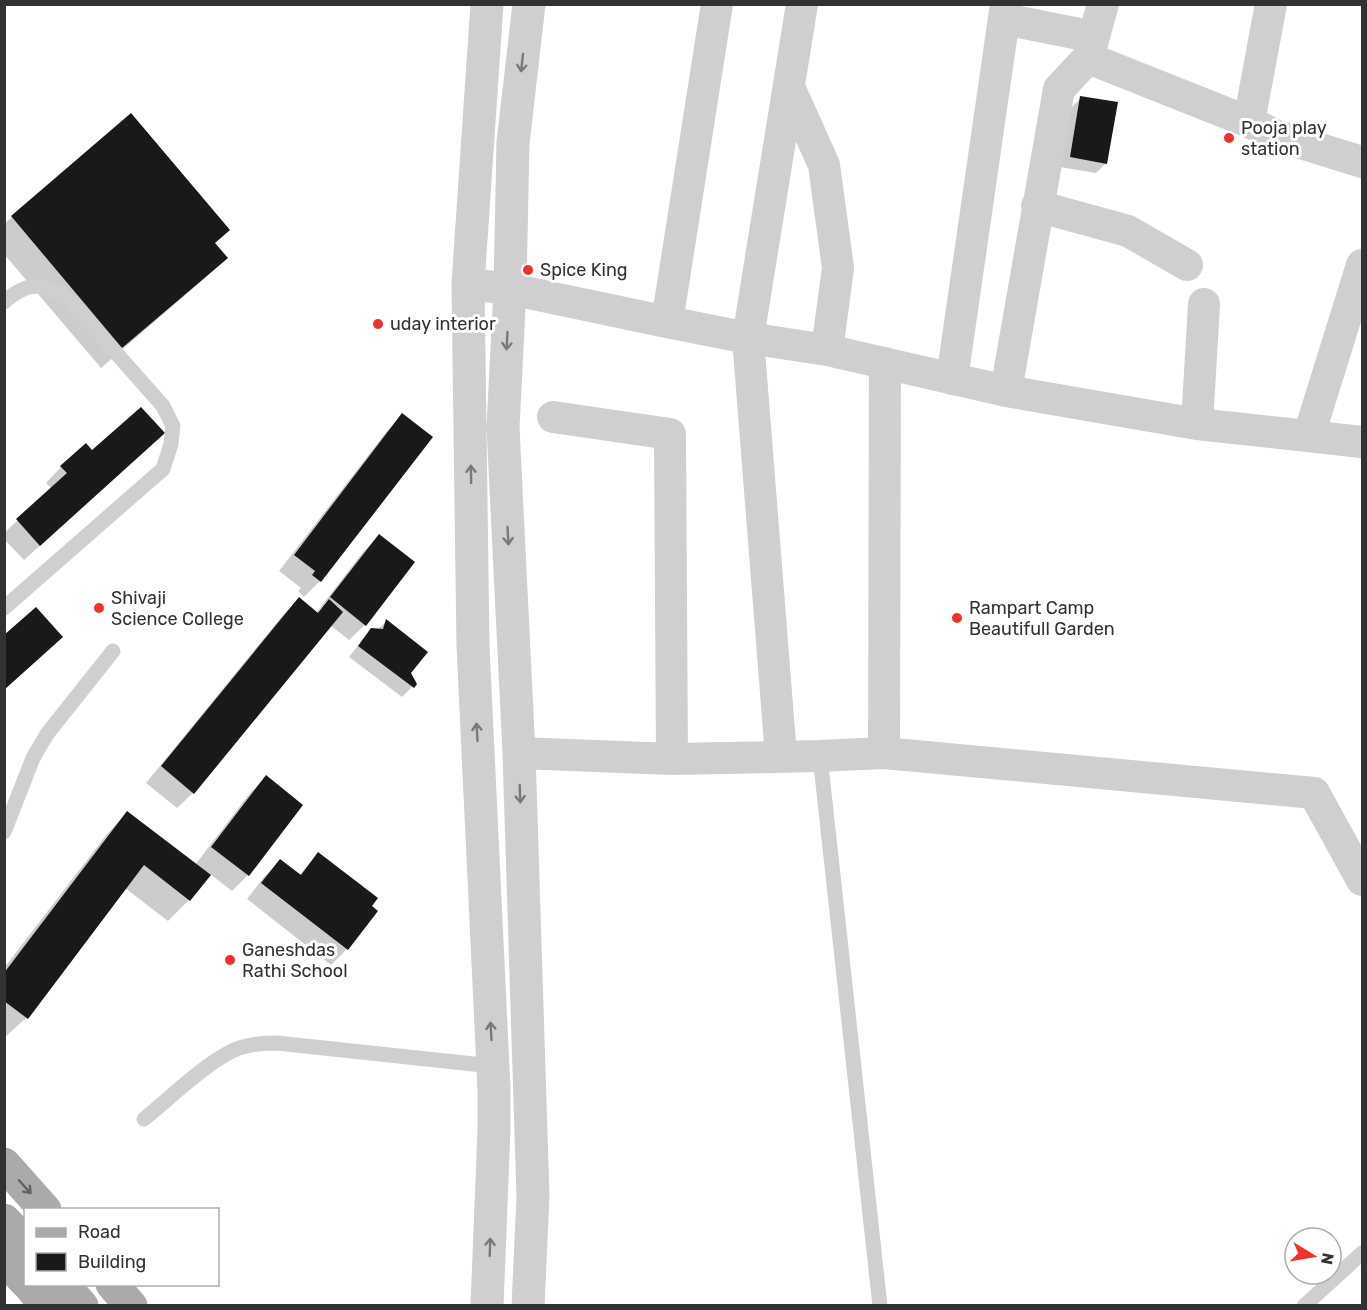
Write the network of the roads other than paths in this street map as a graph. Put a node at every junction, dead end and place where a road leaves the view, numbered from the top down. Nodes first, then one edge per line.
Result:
1 (488, 4) edge
2 (529, 4) edge
3 (717, 4) edge
4 (802, 4) edge
5 (1103, 4) edge
6 (1271, 4) edge
7 (1005, 12) edge
8 (1091, 48) junction
9 (789, 87) junction
10 (1249, 122) junction
11 (1362, 162) edge
12 (1037, 206) junction
13 (1187, 265) dead end
14 (1362, 265) edge
15 (468, 284) junction
16 (510, 289) junction
17 (4, 302) edge
18 (1204, 304) dead end
19 (667, 322) junction
20 (748, 338) junction
21 (827, 350) junction
22 (885, 363) junction
23 (952, 379) junction
24 (1006, 391) junction
25 (553, 417) dead end
26 (1197, 424) junction
27 (1309, 435) junction
28 (1362, 440) edge
29 (4, 608) edge
30 (113, 651) dead end
31 (519, 753) junction
32 (884, 753) junction
33 (781, 756) junction
34 (820, 756) junction
35 (672, 759) junction
36 (4, 832) edge
37 (1362, 880) edge
38 (524, 924) junction
39 (486, 926) junction
40 (492, 1066) junction
41 (144, 1119) dead end
42 (4, 1164) edge
43 (44, 1208) edge
44 (4, 1220) edge
45 (24, 1241) edge
46 (1362, 1253) edge
47 (4, 1259) edge
48 (24, 1280) edge
49 (30, 1286) edge
50 (65, 1286) edge
51 (114, 1286) edge
52 (47, 1305) edge
53 (82, 1305) edge
54 (131, 1305) edge
55 (488, 1305) edge
56 (528, 1305) edge
57 (880, 1305) edge
58 (1304, 1305) edge

1 - 15 street
2 -> 16 street
3 - 19 street
4 - 9 street
5 - 8 street
6 - 10 street
7 - 8 street
7 - 23 street
8 - 10 street
8 - 12 street
9 - 20 street
9 - 21 street
10 - 11 street
12 - 13 street
12 - 24 street
14 - 27 street
15 - 16 street
39 -> 15 street
16 - 19 street
16 -> 31 street
17 - 29 lane
18 - 26 street
19 - 20 street
20 - 21 street
20 - 33 street
21 - 22 street
22 - 23 street
22 - 32 street
23 - 24 street
24 - 26 street
25 - 35 street
26 - 27 street
27 - 28 street
30 - 36 lane
31 - 35 street
31 -> 38 street
32 - 34 street
32 - 37 street
33 - 34 street
33 - 35 street
34 - 57 lane
38 - 39 street
38 - 56 street
40 -> 39 street
40 - 41 lane
55 -> 40 street
42 -> 43 main road
44 - 45 main road
46 - 58 lane
47 - 48 main road
49 - 52 main road
50 - 53 main road
51 - 54 main road

